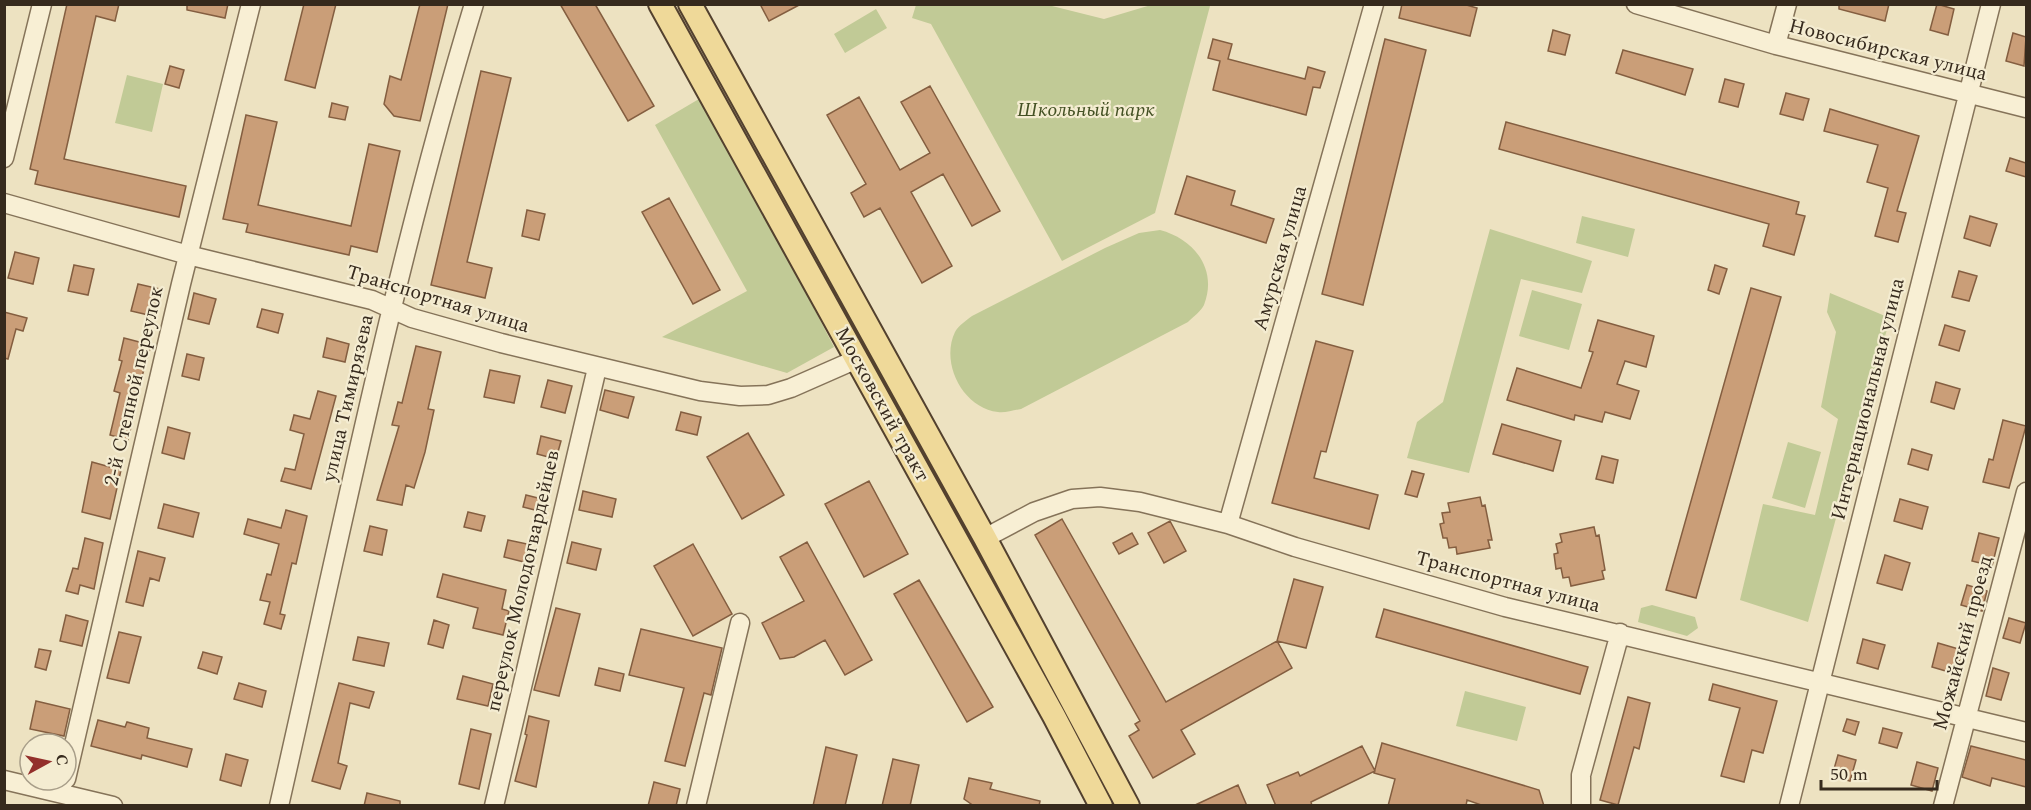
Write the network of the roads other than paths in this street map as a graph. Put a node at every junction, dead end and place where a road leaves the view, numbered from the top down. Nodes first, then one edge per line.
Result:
1 (42, 4) edge
2 (251, 4) edge
3 (474, 4) edge
4 (660, 4) edge
5 (690, 4) edge
6 (1374, 4) edge
7 (1636, 4) edge
8 (1787, 4) edge
9 (1990, 4) edge
10 (1776, 45) junction
11 (1968, 93) junction
12 (2026, 108) edge
13 (4, 158) edge
14 (4, 203) edge
15 (188, 255) junction
16 (392, 308) junction
17 (857, 359) junction
18 (597, 368) junction
19 (2026, 492) edge
20 (1228, 524) junction
21 (985, 538) junction
22 (740, 623) dead end
23 (1620, 633) junction
24 (1820, 681) junction
25 (1967, 717) junction
26 (77, 732) edge
27 (2026, 732) edge
28 (73, 792) edge
29 (113, 806) edge
30 (279, 806) edge
31 (494, 806) edge
32 (696, 806) edge
33 (1101, 806) edge
34 (1128, 806) edge
35 (1581, 806) edge
36 (1789, 806) edge
37 (1943, 806) edge

1 - 13 street
2 - 15 street, 2-й Степной переулок
3 - 16 street, улица Тимирязева
4 - 17 main road, Московский тракт
5 - 21 main road, Московский тракт
6 - 20 street, Амурская улица
7 - 10 street, Новосибирская улица
8 - 10 street
9 - 11 street, Интернациональная улица
10 - 11 street, Новосибирская улица
11 - 12 street, Новосибирская улица
11 - 24 street, Интернациональная улица
14 - 15 street, Транспортная улица
15 - 16 street, Транспортная улица
15 - 26 street, 2-й Степной переулок
16 - 18 street, Транспортная улица
16 - 30 street, улица Тимирязева
17 - 18 street, Транспортная улица
17 - 33 main road, Московский тракт
18 - 31 street, переулок Молодогвардейцев
19 - 25 street, Можайский проезд
20 - 21 street, Транспортная улица
20 - 23 street, Транспортная улица
21 - 34 main road, Московский тракт
22 - 32 street
23 - 24 street, Транспортная улица
23 - 35 street
24 - 25 street, Транспортная улица
24 - 36 street, Интернациональная улица
25 - 27 street, Транспортная улица
25 - 37 street, Можайский проезд
28 - 29 street

